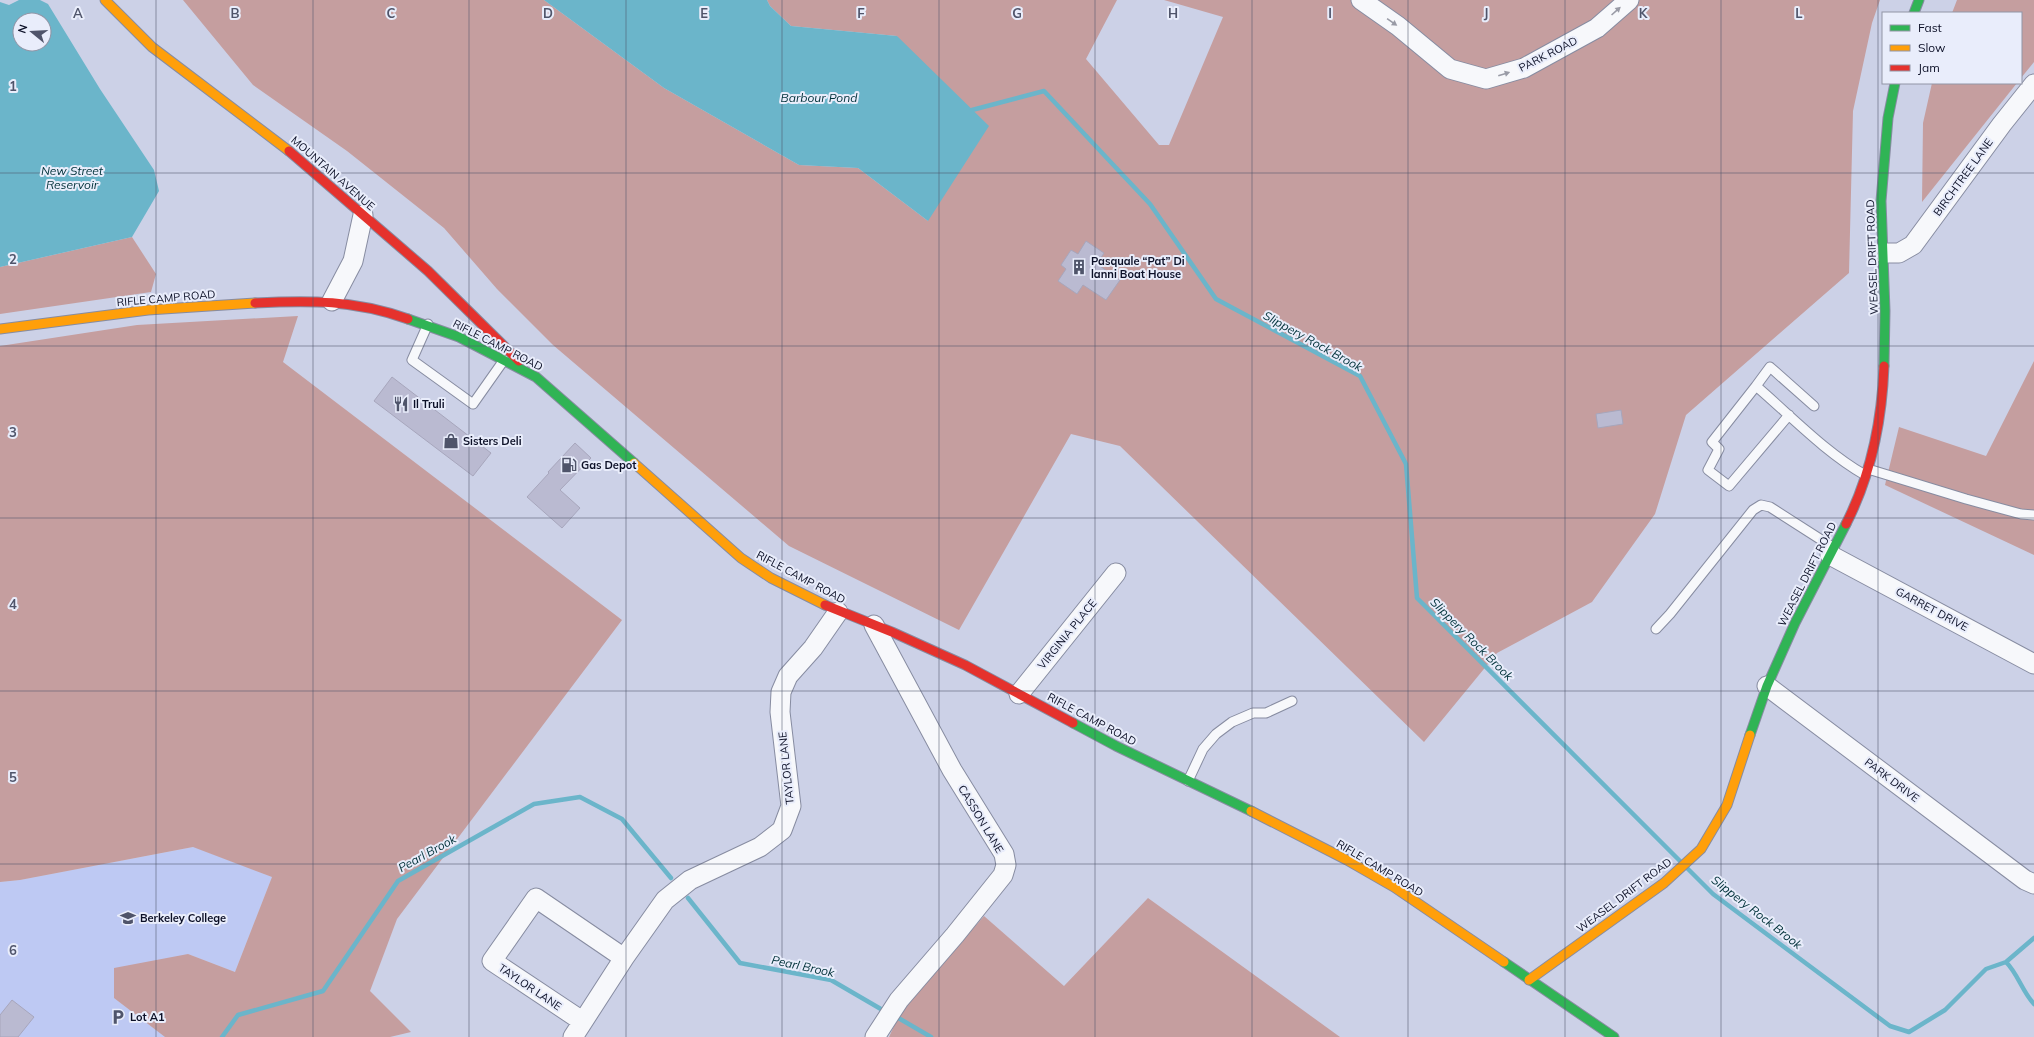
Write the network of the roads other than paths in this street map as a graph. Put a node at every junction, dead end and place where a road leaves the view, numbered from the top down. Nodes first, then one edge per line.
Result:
1 (105, 0) edge
2 (1361, 0) edge
3 (1629, 0) edge
4 (1919, 0) edge
5 (1914, 12) edge
6 (1895, 84) edge
7 (2034, 84) edge
8 (363, 215) junction
9 (1883, 254) junction
10 (332, 302) junction
11 (428, 324) junction
12 (0, 329) edge
13 (504, 360) junction
14 (536, 377) junction
15 (1756, 386) junction
16 (1814, 406) dead end
17 (1789, 415) junction
18 (1866, 472) junction
19 (2034, 515) edge
20 (1832, 551) junction
21 (1116, 574) dead end
22 (838, 612) junction
23 (874, 625) junction
24 (1656, 629) dead end
25 (2034, 664) edge
26 (1767, 686) junction
27 (1018, 694) junction
28 (1292, 701) dead end
29 (1188, 781) junction
30 (2034, 884) edge
31 (624, 958) junction
32 (1529, 980) junction
33 (577, 1029) edge
34 (875, 1037) edge
35 (1614, 1037) edge

1 - 8 street, MOUNTAIN AVENUE
2 -> 3 street, PARK ROAD
4 - 5 street
6 - 9 street, WEASEL DRIFT ROAD
7 - 9 street, BIRCHTREE LANE
8 - 10 street
8 - 14 street, MOUNTAIN AVENUE
9 - 18 street, WEASEL DRIFT ROAD
10 - 11 street, RIFLE CAMP ROAD
10 - 12 street, RIFLE CAMP ROAD
11 - 13 street, RIFLE CAMP ROAD
11 - 13 lane
13 - 14 street, RIFLE CAMP ROAD
14 - 22 street, RIFLE CAMP ROAD
15 - 16 lane
15 - 17 lane
15 - 17 lane
17 - 18 lane
18 - 19 lane
18 - 20 street, WEASEL DRIFT ROAD
20 - 24 lane
20 - 25 street, GARRET DRIVE
20 - 26 street, WEASEL DRIFT ROAD
21 - 27 street, VIRGINIA PLACE
22 - 23 street, RIFLE CAMP ROAD
22 - 31 street, TAYLOR LANE
23 - 27 street, RIFLE CAMP ROAD
23 - 34 street, CASSON LANE
26 - 30 street, PARK DRIVE
26 - 32 street, WEASEL DRIFT ROAD
27 - 29 street, RIFLE CAMP ROAD
28 - 29 lane
29 - 32 street, RIFLE CAMP ROAD
31 - 33 street, TAYLOR LANE
31 - 33 street, TAYLOR LANE
32 - 35 street, RIFLE CAMP ROAD

